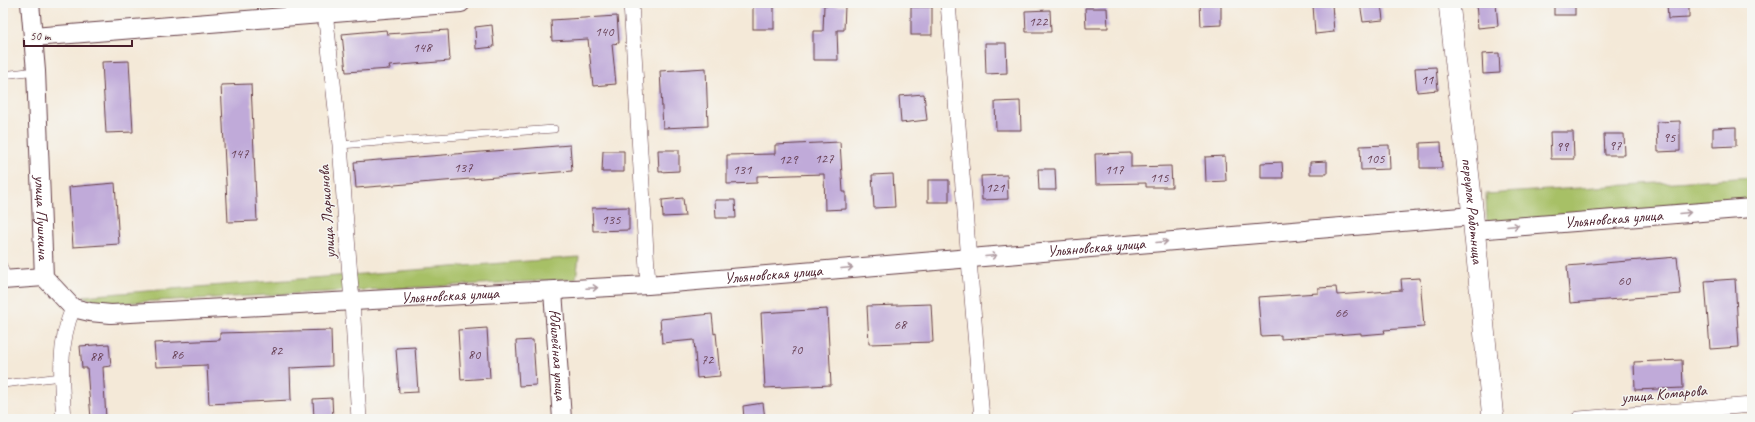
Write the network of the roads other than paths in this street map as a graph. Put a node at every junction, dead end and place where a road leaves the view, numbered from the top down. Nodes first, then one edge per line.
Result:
1 (30, 3) edge
2 (461, 3) edge
3 (631, 3) edge
4 (948, 3) edge
5 (1449, 3) edge
6 (324, 9) edge
7 (33, 37) junction
8 (36, 71) junction
9 (3, 75) edge
10 (554, 129) dead end
11 (340, 144) junction
12 (1752, 208) edge
13 (1474, 223) junction
14 (968, 258) junction
15 (5, 275) edge
16 (44, 277) junction
17 (648, 285) junction
18 (553, 291) junction
19 (352, 302) junction
20 (73, 308) junction
21 (61, 377) junction
22 (3, 384) edge
23 (1752, 405) edge
24 (64, 419) edge
25 (359, 419) edge
26 (562, 419) edge
27 (982, 419) edge
28 (1493, 419) edge
29 (1579, 419) edge

1 - 7 street, улица Пушкина
2 - 6 street
3 - 17 street
4 - 14 street
5 - 13 main road, переулок Работница
6 - 7 street
6 - 11 street, улица Ларионова
7 - 8 street, улица Пушкина
8 - 9 lane
8 - 16 street, улица Пушкина
10 - 11 lane
11 - 19 street, улица Ларионова
13 -> 12 street, Ульяновская улица
14 -> 13 street, Ульяновская улица
13 - 28 main road, переулок Работница
17 -> 14 street, Ульяновская улица
14 - 27 street
15 - 16 street
16 - 20 street, улица Пушкина
18 -> 17 street, Ульяновская улица
18 - 19 street, Ульяновская улица
18 - 26 street, Юбилейная улица
19 - 20 street, Ульяновская улица
19 - 25 street, улица Ларионова
20 - 21 street
21 - 22 lane
21 - 24 street
23 - 29 street, улица Комарова

